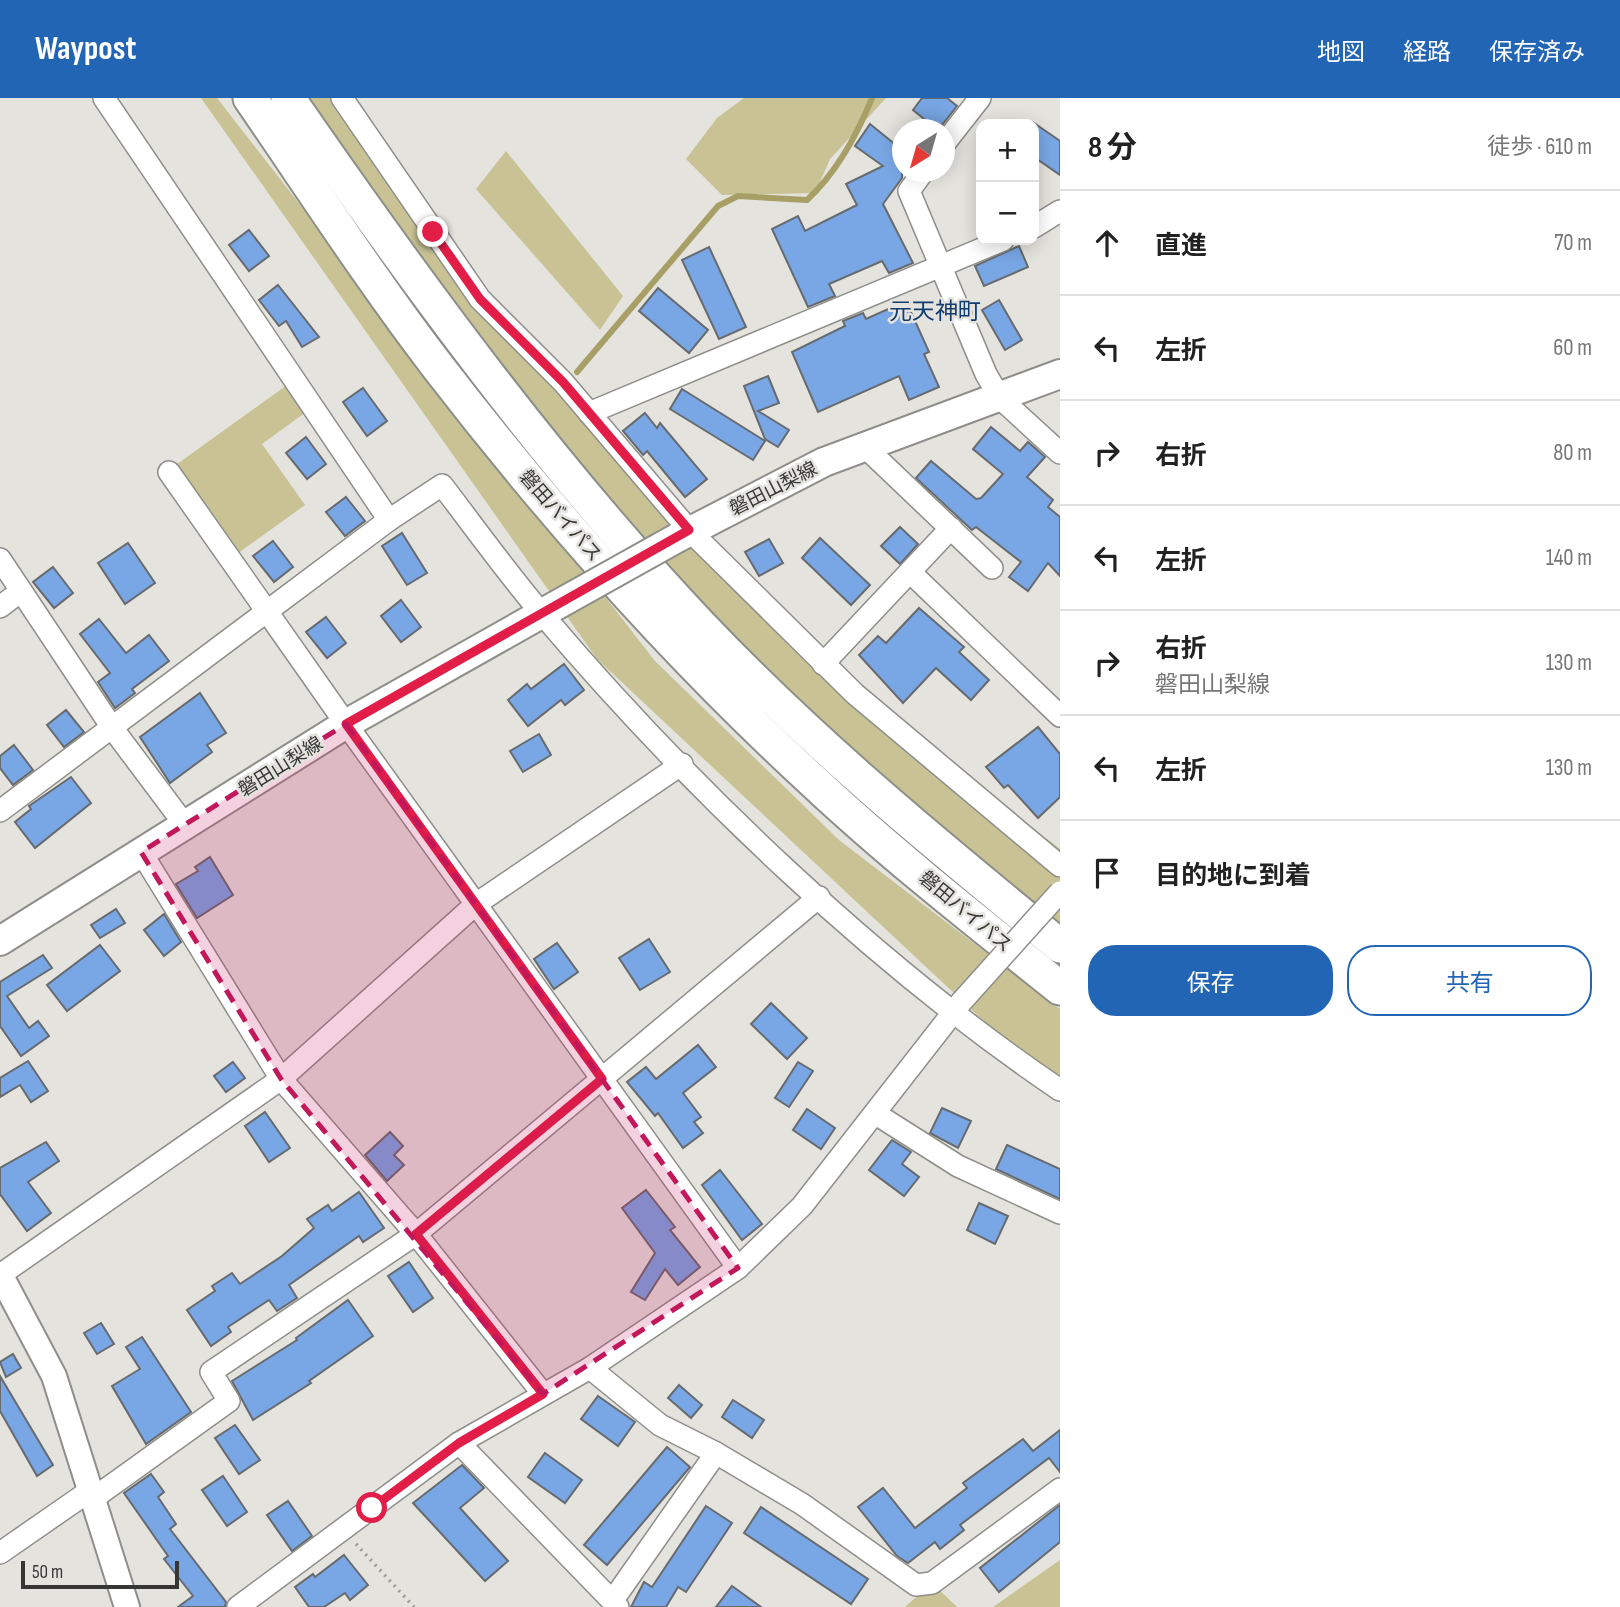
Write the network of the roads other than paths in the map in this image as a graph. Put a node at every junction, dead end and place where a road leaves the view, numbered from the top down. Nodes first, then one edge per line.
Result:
1 (104, 98) edge
2 (250, 98) edge
3 (288, 98) edge
4 (342, 98) edge
5 (980, 98) edge
6 (955, 130) edge
7 (916, 182) edge
8 (1060, 211) edge
9 (1039, 224) edge
10 (992, 245) edge
11 (941, 267) junction
12 (1060, 374) edge
13 (1000, 398) junction
14 (589, 413) junction
15 (864, 446) junction
16 (1060, 453) edge
17 (169, 472) dead end
18 (389, 520) junction
19 (951, 528) junction
20 (683, 534) junction
21 (0, 559) edge
22 (992, 568) dead end
23 (910, 572) junction
24 (21, 591) junction
25 (0, 607) edge
26 (550, 609) junction
27 (267, 613) junction
28 (823, 664) junction
29 (1060, 716) edge
30 (346, 724) junction
31 (113, 729) junction
32 (682, 764) junction
33 (0, 811) edge
34 (185, 825) junction
35 (141, 852) junction
36 (1060, 866) edge
37 (1060, 892) edge
38 (819, 897) junction
39 (476, 904) junction
40 (0, 941) edge
41 (1060, 946) edge
42 (1060, 988) edge
43 (958, 1006) junction
44 (281, 1079) junction
45 (602, 1079) junction
46 (1060, 1090) edge
47 (876, 1114) junction
48 (1060, 1213) edge
49 (416, 1234) junction
50 (738, 1268) junction
51 (0, 1275) edge
52 (590, 1368) junction
53 (543, 1394) junction
54 (459, 1443) junction
55 (716, 1453) junction
56 (1060, 1489) edge
57 (90, 1496) junction
58 (0, 1553) edge
59 (615, 1604) edge
60 (127, 1607) edge
61 (238, 1607) edge

1 - 18 street
2 - 42 highway, 磐田バイパス
3 - 41 highway, 磐田バイパス
4 - 14 street
5 - 6 street
7 - 11 street
8 - 9 street
10 - 11 street
11 - 13 street
11 - 14 street
12 - 13 main road, 磐田山梨線
13 - 15 main road, 磐田山梨線
13 - 16 street
14 - 20 street
15 - 19 street
15 - 20 main road, 磐田山梨線
17 - 27 street
18 - 26 street
18 - 27 street
19 - 22 street
19 - 23 street
20 - 26 main road, 磐田山梨線, bridge
20 - 28 street
21 - 24 street
23 - 28 street
23 - 29 street
24 - 25 street
24 - 31 street
26 - 30 main road, 磐田山梨線
26 - 32 street
27 - 30 street
27 - 31 street
28 - 36 street
30 - 34 main road, 磐田山梨線
30 - 39 street
31 - 33 street
31 - 34 street
32 - 38 street
32 - 39 street
34 - 35 main road, 磐田山梨線
35 - 40 main road, 磐田山梨線
35 - 44 street
37 - 43 street, bridge
38 - 43 street
38 - 45 street
39 - 44 street
39 - 45 street
43 - 46 street
43 - 47 street
44 - 49 street
44 - 51 street
45 - 49 street
45 - 50 street
47 - 48 street
47 - 50 street
49 - 53 street
49 - 57 street
50 - 52 street
51 - 57 street
52 - 53 street
52 - 55 street
53 - 54 street
54 - 59 street
54 - 61 street
55 - 56 street
55 - 59 street
57 - 58 street
57 - 60 street

